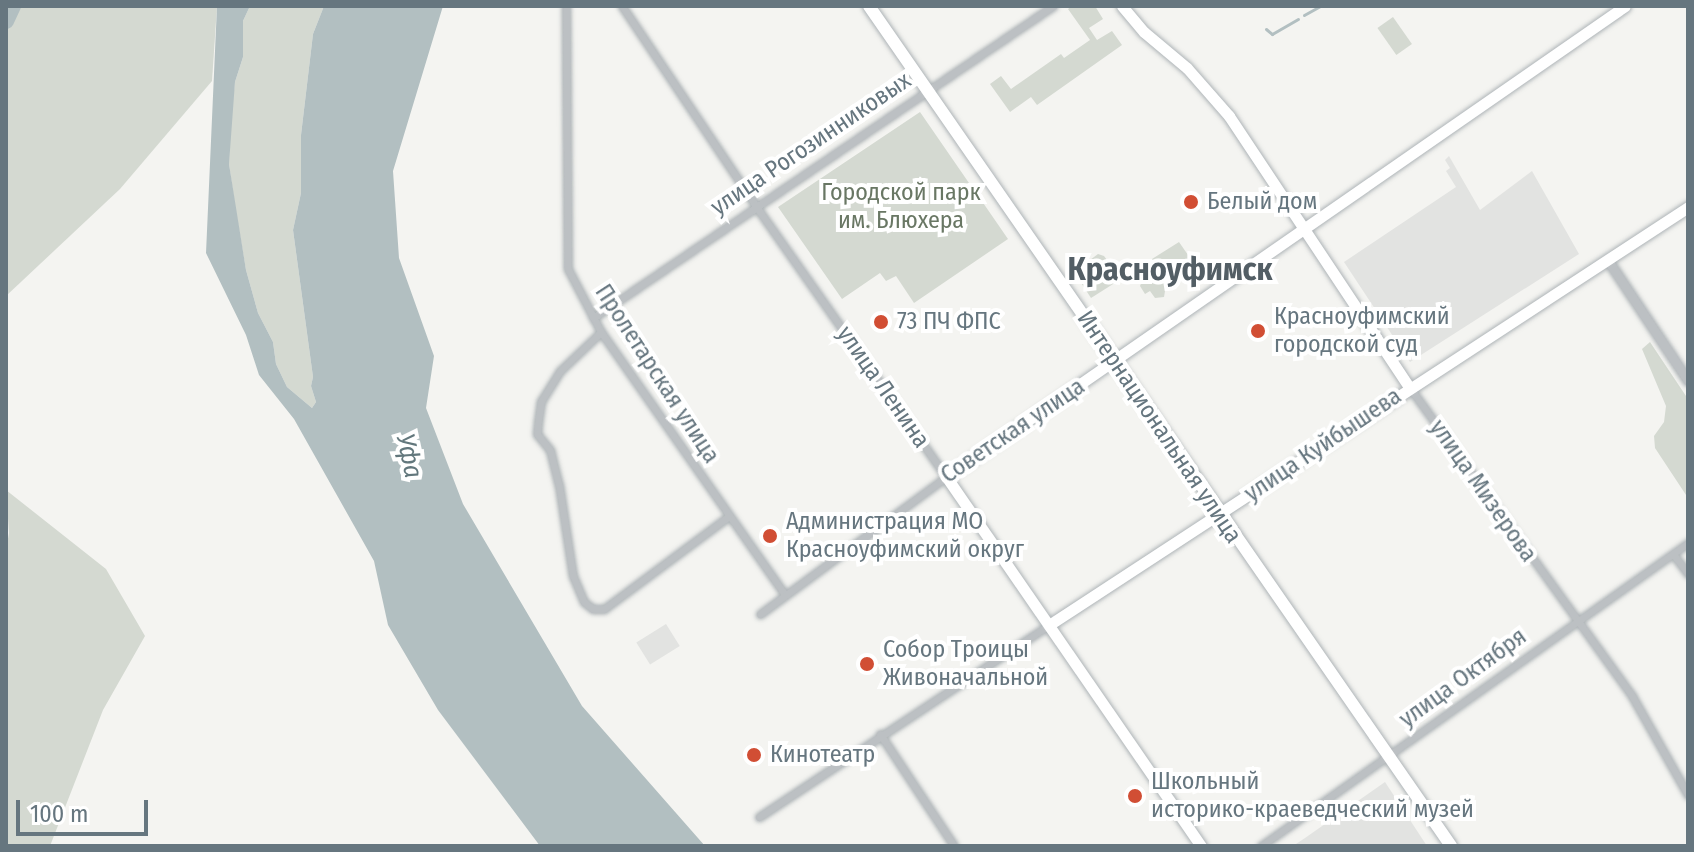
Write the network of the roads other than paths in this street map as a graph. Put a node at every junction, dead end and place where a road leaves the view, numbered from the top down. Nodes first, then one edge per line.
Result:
1 (566, 6) edge
2 (622, 6) edge
3 (869, 6) edge
4 (1053, 6) edge
5 (1122, 6) edge
6 (1625, 6) edge
7 (926, 91) junction
8 (755, 205) junction
9 (1688, 207) edge
10 (1304, 229) junction
11 (1607, 259) junction
12 (593, 318) junction
13 (601, 332) junction
14 (1114, 361) junction
15 (1688, 381) edge
16 (1409, 387) junction
17 (946, 477) junction
18 (1220, 515) junction
19 (728, 517) junction
20 (1688, 543) edge
21 (1673, 554) junction
22 (1688, 574) edge
23 (785, 595) junction
24 (760, 614) dead end
25 (1575, 621) junction
26 (1049, 625) junction
27 (880, 734) junction
28 (1388, 757) junction
29 (1688, 795) edge
30 (759, 817) dead end
31 (954, 846) edge
32 (1201, 846) edge
33 (1261, 846) edge
34 (1451, 846) edge

1 - 12 street, Пролетарская улица
2 - 8 street, улица Ленина
3 - 7 main road, Интернациональная улица
4 - 7 street, улица Рогозинниковых
5 - 10 main road, улица Мизерова
6 - 10 main road, Советская улица
7 - 8 street, улица Рогозинниковых
7 - 14 main road, Интернациональная улица
8 - 12 street, улица Рогозинниковых
8 - 17 street, улица Ленина
9 - 11 main road, улица Куйбышева
10 - 14 main road, Советская улица
10 - 16 main road, улица Мизерова
11 - 15 street
11 - 16 main road, улица Куйбышева
12 - 13 street, Пролетарская улица
13 - 19 street, Пролетарская улица
13 - 19 street
14 - 17 main road, Советская улица
14 - 18 main road, Интернациональная улица
16 - 18 main road, улица Куйбышева
16 - 25 street, улица Мизерова
17 - 23 street, Советская улица
17 - 26 main road, улица Ленина
18 - 26 main road, улица Куйбышева
18 - 28 main road, Интернациональная улица
19 - 23 street, Пролетарская улица
20 - 21 street, улица Октября
21 - 22 street
21 - 25 street, улица Октября
23 - 24 street, Советская улица
25 - 28 street, улица Октября
25 - 29 street, улица Мизерова
26 - 27 street, улица Куйбышева
26 - 32 main road, улица Ленина
27 - 30 street, улица Куйбышева
27 - 31 street
28 - 33 street, улица Октября
28 - 34 main road, Интернациональная улица

